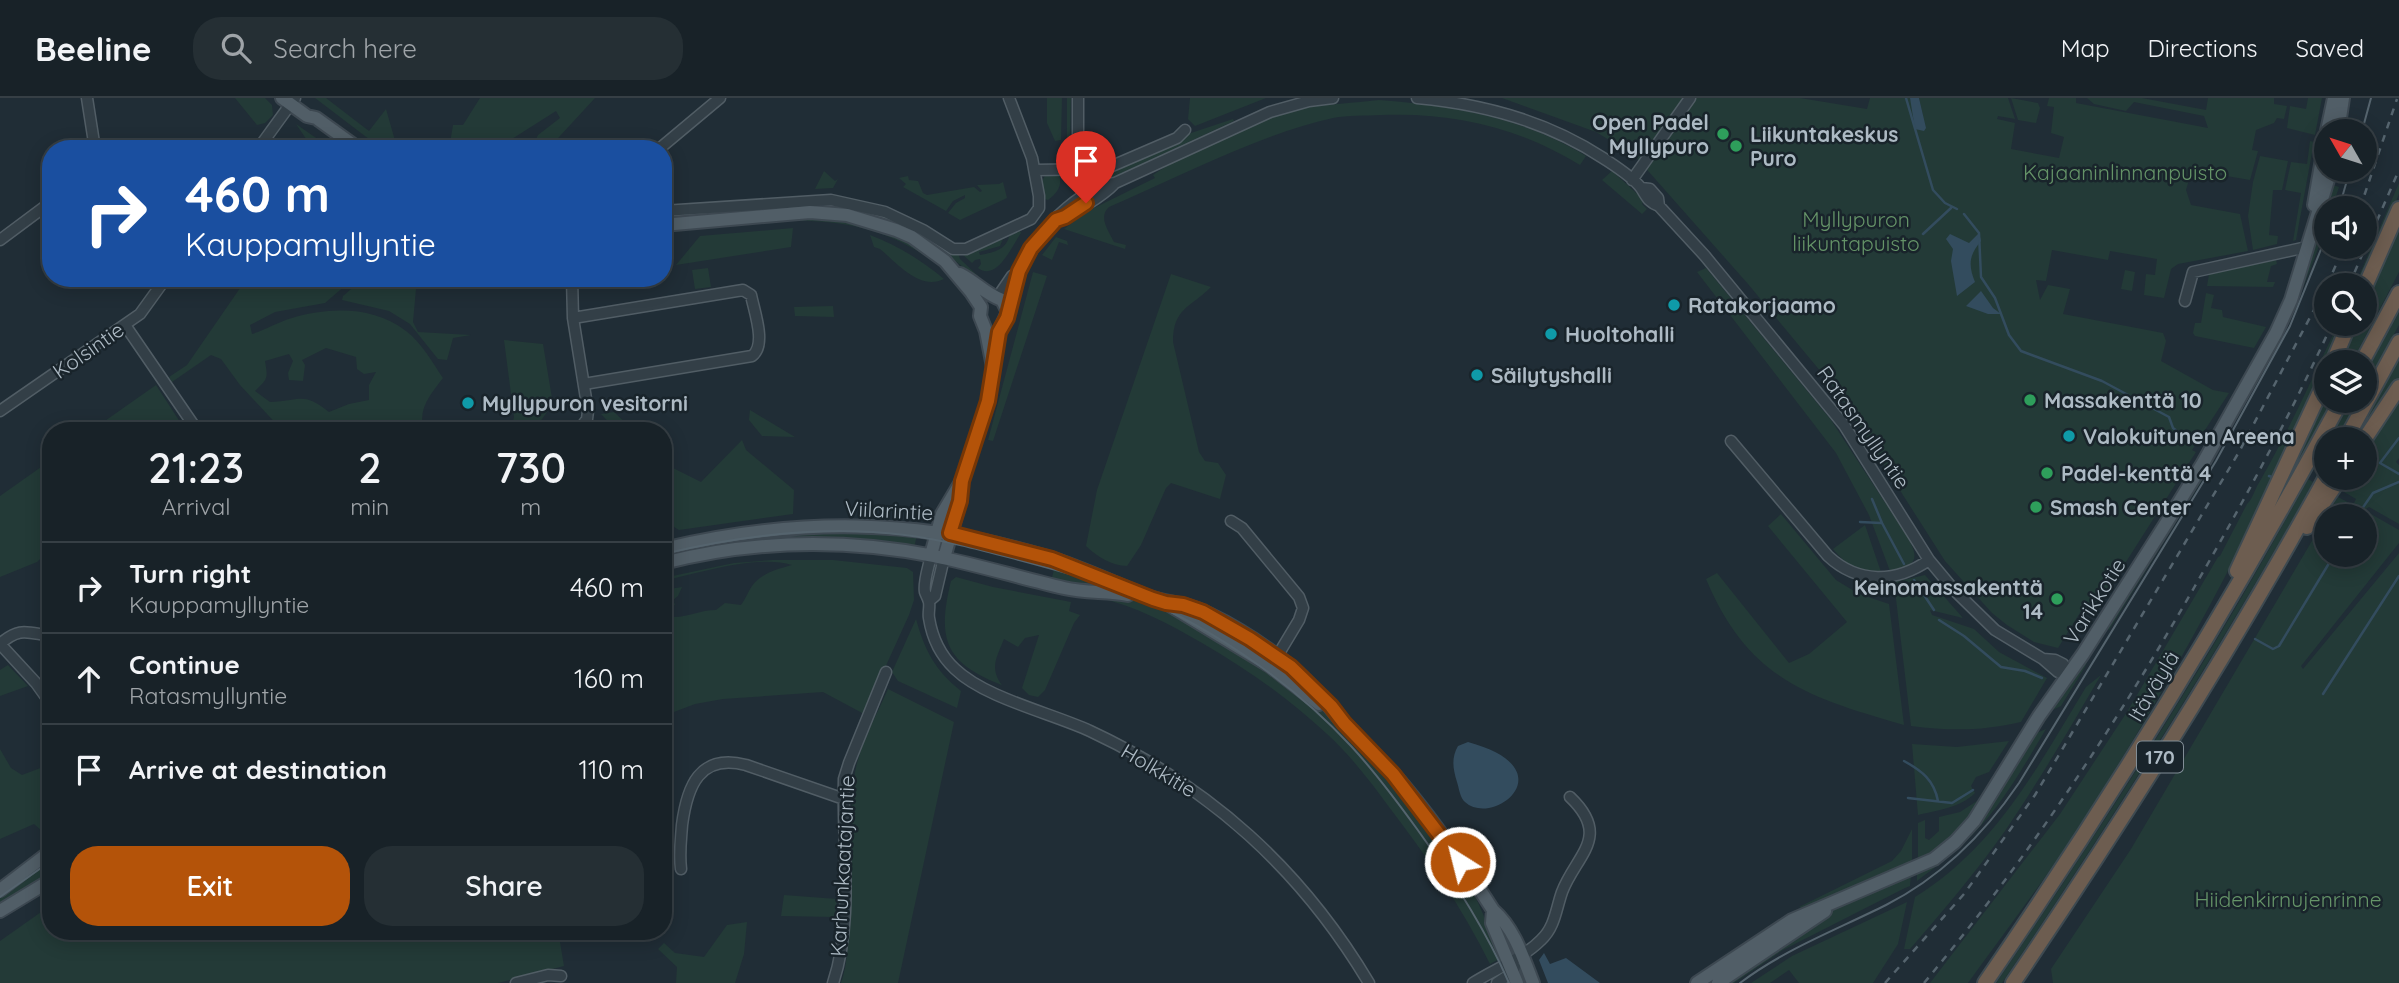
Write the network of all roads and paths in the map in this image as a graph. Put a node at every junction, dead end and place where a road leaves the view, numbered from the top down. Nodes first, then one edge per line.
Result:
1 (87, 98) edge
2 (720, 98) edge
3 (1009, 98) edge
4 (1078, 98) edge
5 (1333, 98) edge
6 (1417, 98) edge
7 (1690, 98) edge
8 (2334, 98) edge
9 (2343, 98) edge
10 (291, 99) edge
11 (2329, 119) edge
12 (2340, 119) edge
13 (1185, 130) dead end
14 (94, 140) edge
15 (264, 140) edge
16 (347, 140) edge
17 (670, 140) edge
18 (1035, 170) junction
19 (1077, 170) junction
20 (1632, 180) junction
21 (2319, 182) edge
22 (2327, 182) edge
23 (1084, 200) junction
24 (42, 209) edge
25 (2399, 209) edge
26 (672, 210) edge
27 (672, 224) edge
28 (2311, 234) junction
29 (0, 240) edge
30 (2307, 247) junction
31 (1019, 271) junction
32 (957, 272) junction
33 (2371, 273) edge
34 (160, 287) edge
35 (572, 287) edge
36 (2399, 293) edge
37 (994, 298) junction
38 (2185, 301) dead end
39 (981, 314) junction
40 (1006, 317) junction
41 (573, 318) junction
42 (125, 325) junction
43 (2399, 342) edge
44 (2368, 350) edge
45 (993, 367) junction
46 (584, 384) junction
47 (2399, 387) edge
48 (2314, 405) edge
49 (0, 411) edge
50 (2335, 413) edge
51 (192, 422) edge
52 (585, 422) edge
53 (2353, 427) edge
54 (2373, 427) edge
55 (1731, 441) dead end
56 (2319, 490) edge
57 (2332, 490) edge
58 (1231, 522) dead end
59 (944, 532) junction
60 (672, 547) edge
61 (938, 557) junction
62 (1929, 560) junction
63 (672, 561) edge
64 (1145, 596) junction
65 (2247, 615) junction
66 (42, 635) edge
67 (2208, 636) junction
68 (0, 644) edge
69 (1274, 661) junction
70 (886, 673) dead end
71 (2070, 673) junction
72 (42, 691) edge
73 (1570, 797) dead end
74 (844, 799) junction
75 (42, 857) edge
76 (681, 869) dead end
77 (42, 885) edge
78 (0, 890) edge
79 (1833, 904) junction
80 (1493, 910) junction
81 (0, 911) edge
82 (1522, 954) junction
83 (1512, 972) edge
84 (562, 976) dead end
85 (516, 983) edge
86 (833, 983) edge
87 (1369, 983) edge
88 (1473, 983) edge
89 (1497, 983) edge
90 (1533, 983) edge
91 (1698, 983) edge
92 (1718, 983) edge
93 (1985, 983) edge
94 (2013, 983) edge

1 - 14 street
2 - 17 street
3 - 18 street
4 - 19 street
5 - 23 street
6 - 20 street, Ratasmyllyntie
7 - 20 street
8 - 11 main road
9 - 12 main road
10 - 15 street
10 - 16 main road
13 - 19 street
18 - 19 street
18 - 26 street
19 - 23 street
20 - 62 street, Ratasmyllyntie
21 - 28 main road
22 - 28 main road
23 - 31 street
24 - 29 street
25 - 33 highway
27 - 32 main road
28 - 30 main road, Varikkotie
30 - 38 street
30 - 71 main road, Varikkotie
31 - 37 street
31 - 40 street
32 - 37 main road
32 - 39 main road
34 - 42 street, Kolsintie
35 - 41 street
36 - 44 highway
37 - 39 street
37 - 40 main road
39 - 40 street
39 - 45 main road
40 - 45 main road
41 - 46 street
41 - 46 street
42 - 49 street, Kolsintie
42 - 51 street
43 - 53 highway
45 - 59 main road
46 - 52 street
47 - 54 highway
48 - 67 highway
50 - 67 highway, Itäväylä / 170
55 - 62 street
56 - 65 highway, Itäväylä / 170
57 - 65 highway
58 - 69 street
59 - 60 main road, Viilarintie
59 - 61 main road
59 - 64 main road, Viilarintie
61 - 63 main road, Viilarintie
61 - 64 main road, Viilarintie
61 - 87 street, Holkkitie
62 - 71 street, Ratasmyllyntie
64 - 69 main road, Viilarintie
65 - 94 highway, Itäväylä / 170
66 - 68 street
67 - 93 highway, Itäväylä / 170
68 - 72 street
69 - 80 main road, Viilarintie
70 - 74 street, Karhunkaatajantie
71 - 79 main road, Varikkotie
73 - 82 street
74 - 76 street
74 - 86 street, Karhunkaatajantie
75 - 78 main road
77 - 81 main road
79 - 91 main road, Varikkotie
79 - 92 main road, Varikkotie
80 - 82 main road, Viilarintie
80 - 83 main road, Viilarintie
82 - 83 street
82 - 90 main road, Viilarintie
83 - 88 street
83 - 89 street
84 - 85 street

